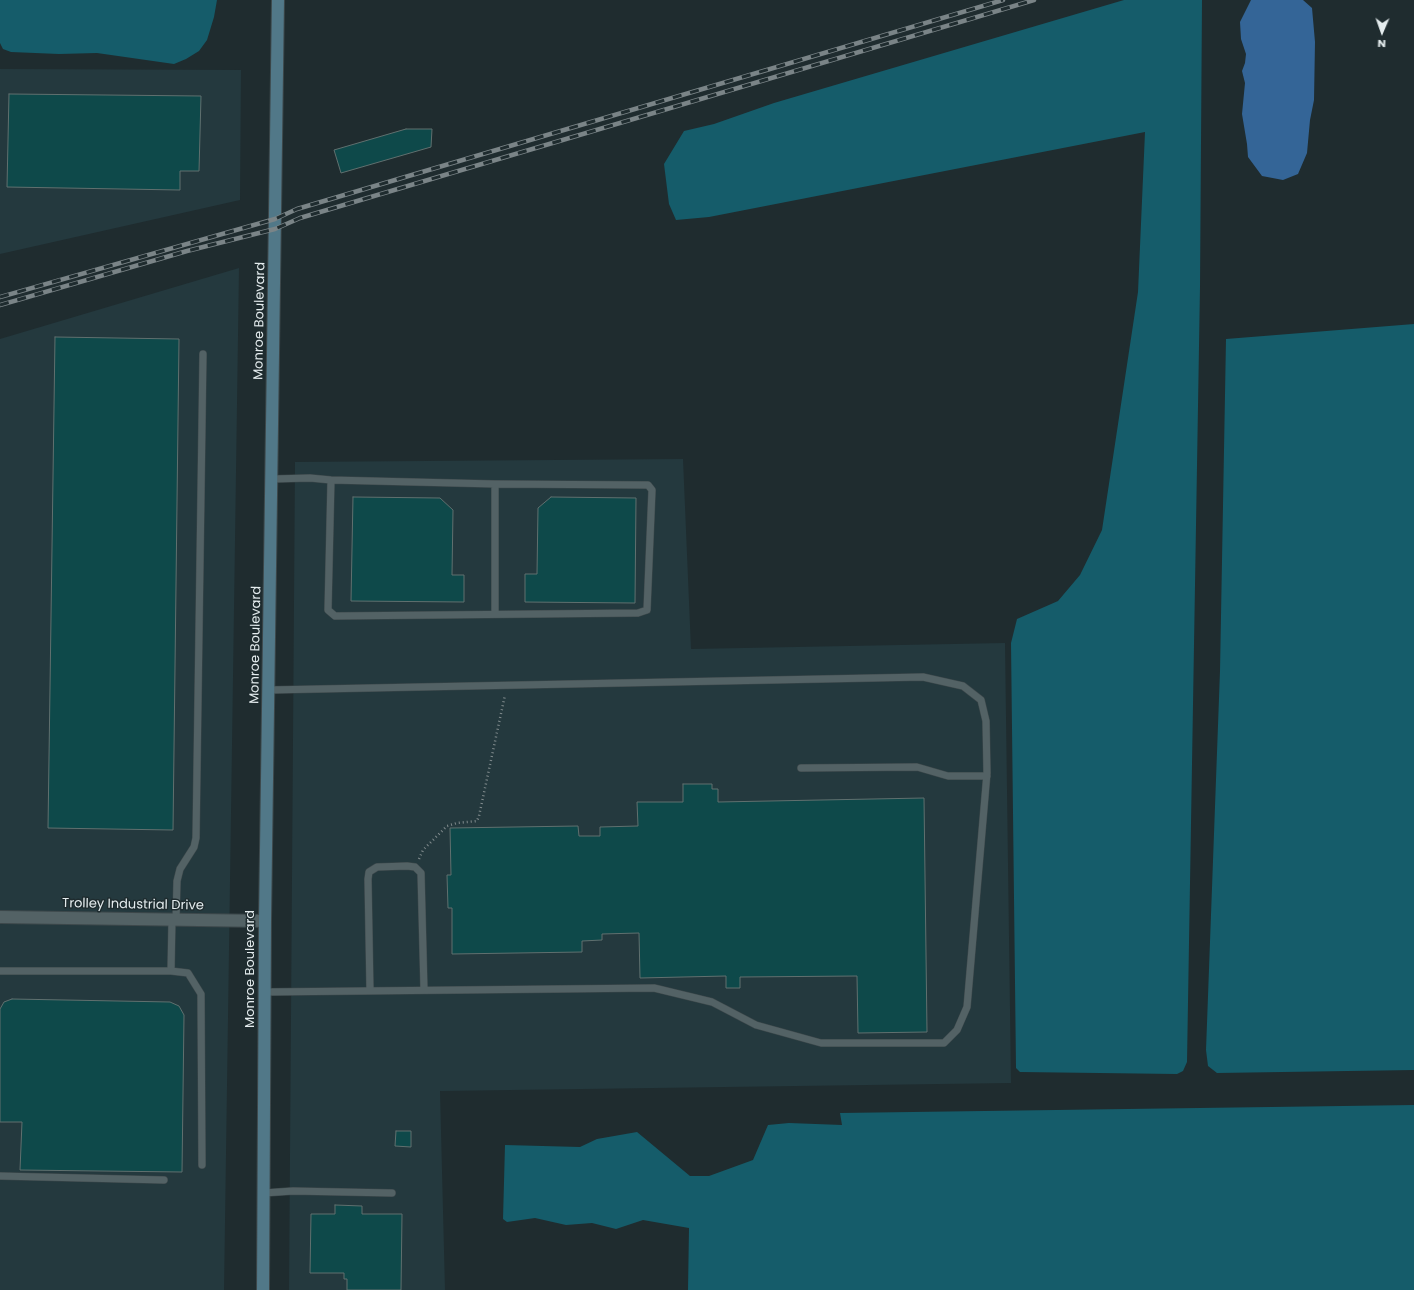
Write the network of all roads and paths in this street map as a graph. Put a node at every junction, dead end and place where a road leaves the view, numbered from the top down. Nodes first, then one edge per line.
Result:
1 (278, 0) edge
2 (203, 354) dead end
3 (272, 479) junction
4 (331, 480) junction
5 (495, 484) junction
6 (495, 614) junction
7 (506, 685) junction
8 (269, 690) junction
9 (801, 768) dead end
10 (987, 776) junction
11 (416, 867) junction
12 (0, 917) edge
13 (174, 920) junction
14 (265, 921) junction
15 (0, 971) edge
16 (171, 972) junction
17 (370, 990) junction
18 (424, 990) junction
19 (265, 992) junction
20 (202, 1165) dead end
21 (0, 1176) edge
22 (164, 1180) dead end
23 (264, 1193) junction
24 (392, 1193) dead end
25 (263, 1290) edge

1 - 3 street, Monroe Boulevard
2 - 13 lane
3 - 4 lane
3 - 8 street, Monroe Boulevard
4 - 5 lane
4 - 6 lane
5 - 6 lane
5 - 6 lane
7 - 8 lane
7 - 10 lane
7 - 11 path
8 - 14 street, Monroe Boulevard
9 - 10 lane
10 - 18 lane
11 - 17 lane
11 - 18 lane
12 - 13 street, Trolley Industrial Drive
13 - 14 street, Trolley Industrial Drive
13 - 16 lane
14 - 19 street, Monroe Boulevard
15 - 16 lane
16 - 20 lane
17 - 18 lane
17 - 19 lane
19 - 23 street, Monroe Boulevard
21 - 22 lane
23 - 24 lane
23 - 25 street, Monroe Boulevard

